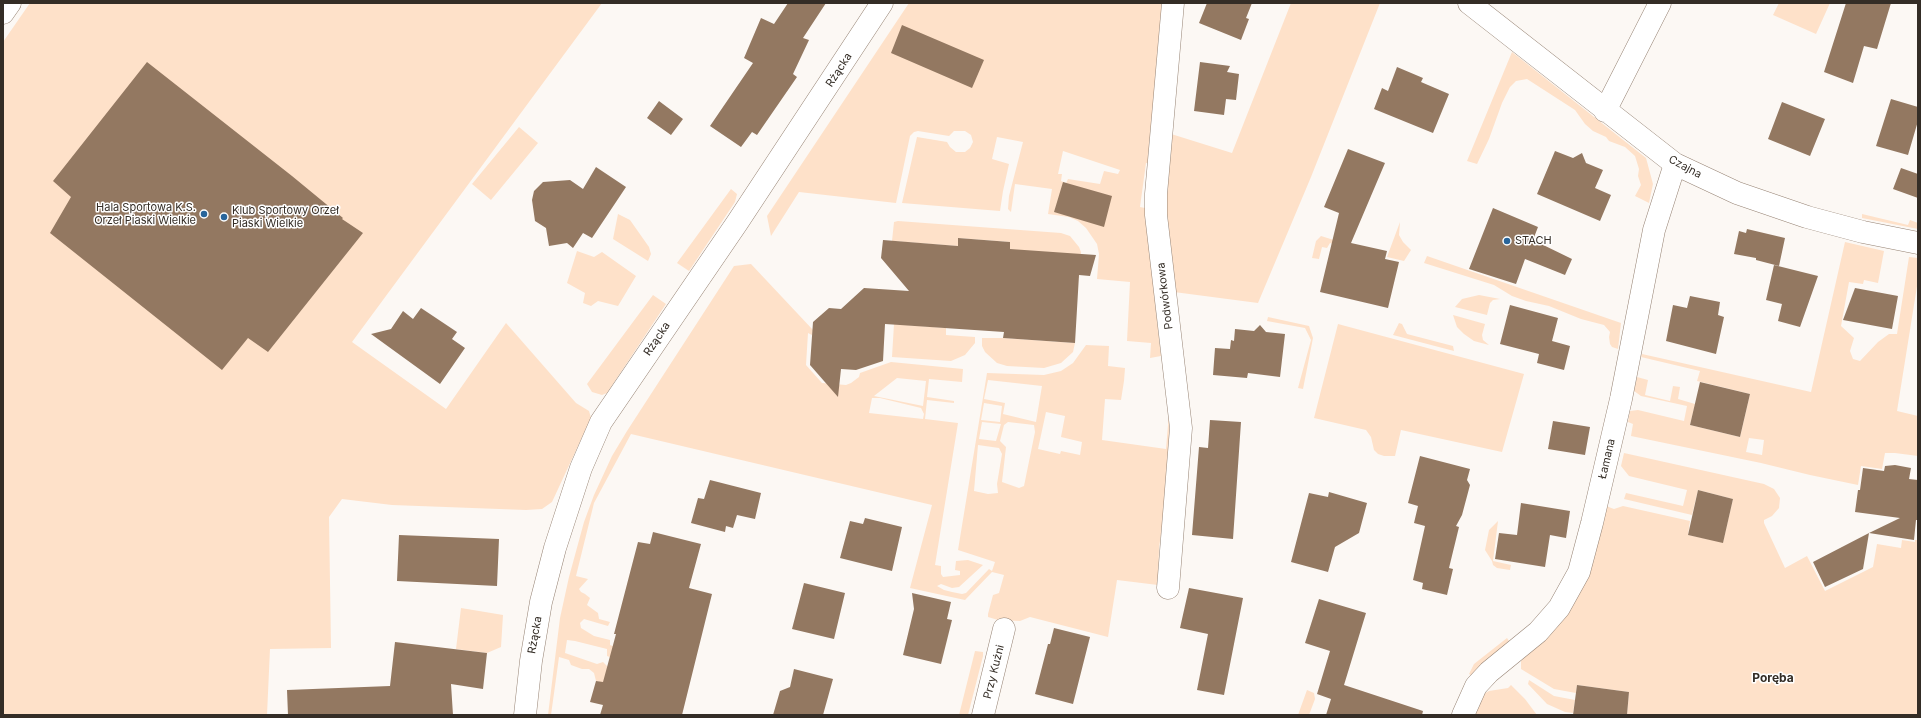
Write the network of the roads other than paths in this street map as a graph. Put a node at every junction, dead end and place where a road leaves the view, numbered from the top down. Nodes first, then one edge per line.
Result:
1 (10, 3) edge
2 (882, 3) edge
3 (1173, 3) edge
4 (1469, 3) edge
5 (1660, 3) edge
6 (3, 13) edge
7 (1605, 111) junction
8 (1675, 164) junction
9 (1918, 243) edge
10 (1168, 588) dead end
11 (1004, 630) dead end
12 (525, 715) edge
13 (983, 715) edge
14 (1463, 715) edge

1 - 6 street
2 - 12 street, Rżącka
3 - 10 street, Podwórkowa
4 - 7 street, Czajna
5 - 7 street
7 - 8 street, Czajna
8 - 9 street, Czajna
8 - 14 street, Łamana
11 - 13 street, Przy Kuźni

